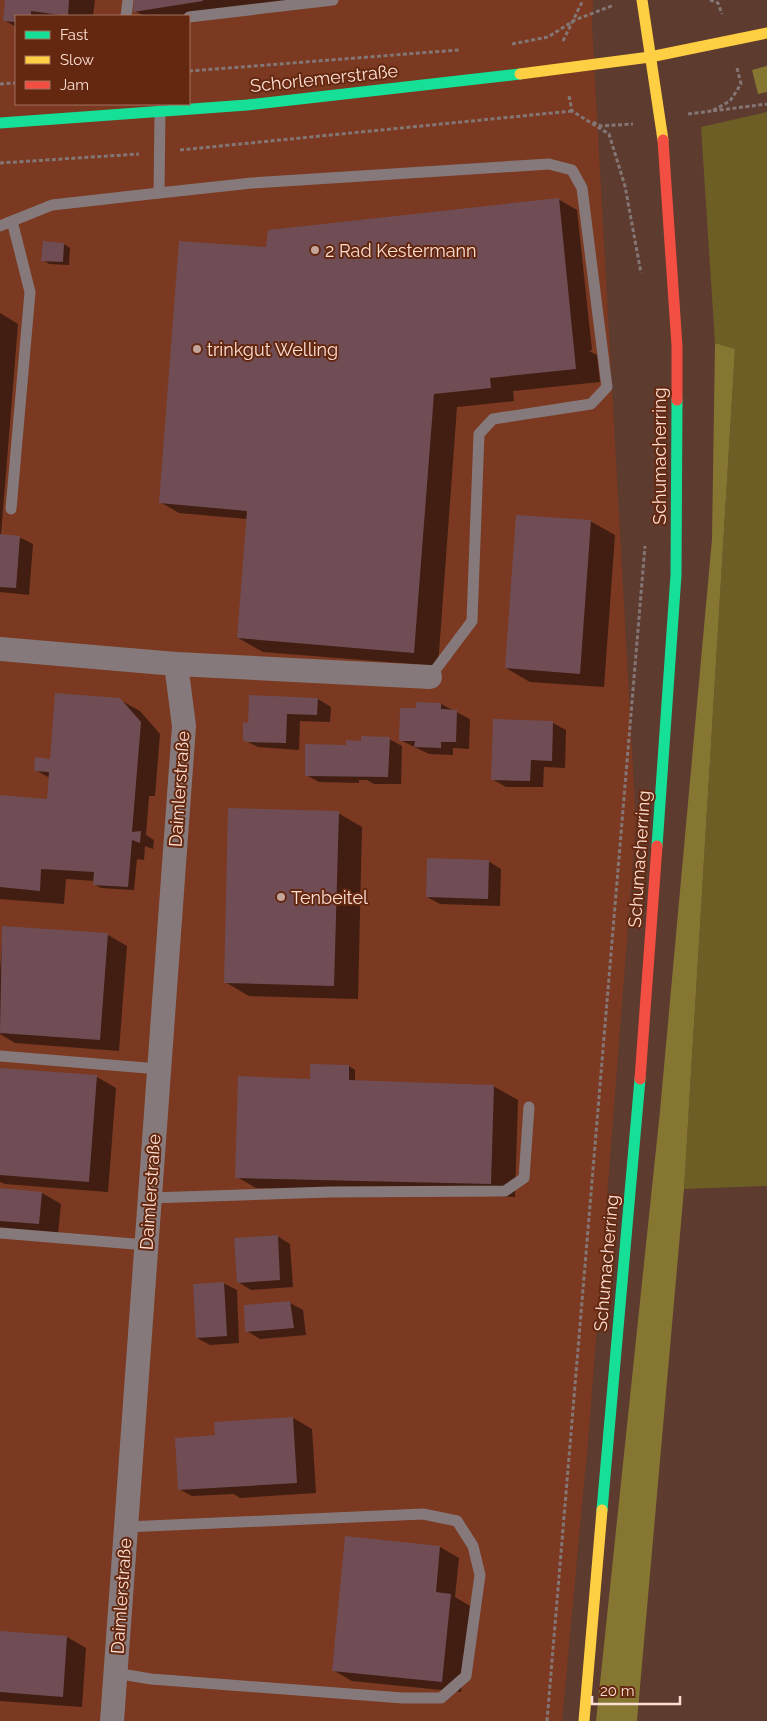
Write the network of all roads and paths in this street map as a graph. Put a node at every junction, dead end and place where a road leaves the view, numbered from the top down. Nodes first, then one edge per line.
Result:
1 (128, 0) edge
2 (334, 0) edge
3 (583, 0) edge
4 (642, 0) edge
5 (126, 15) edge
6 (190, 17) edge
7 (575, 20) junction
8 (767, 33) edge
9 (503, 45) dead end
10 (465, 49) dead end
11 (650, 57) junction
12 (564, 69) junction
13 (190, 71) edge
14 (15, 83) edge
15 (0, 84) edge
16 (116, 109) edge
17 (572, 110) junction
18 (160, 111) junction
19 (712, 111) dead end
20 (661, 118) junction
21 (0, 123) edge
22 (159, 152) junction
23 (0, 162) edge
24 (158, 193) junction
25 (12, 221) junction
26 (0, 226) edge
27 (642, 281) dead end
28 (11, 509) dead end
29 (646, 541) dead end
30 (0, 649) edge
31 (176, 664) junction
32 (430, 677) joint
33 (0, 1056) edge
34 (159, 1068) junction
35 (529, 1108) dead end
36 (150, 1198) junction
37 (0, 1233) edge
38 (146, 1245) junction
39 (126, 1527) junction
40 (115, 1673) junction
41 (112, 1721) edge
42 (547, 1721) edge
43 (584, 1721) edge

1 - 5 lane
2 - 6 lane
3 - 7 path
4 - 7 path
4 - 11 main road, Schumacherring
7 - 9 path
7 - 12 path
8 - 11 main road, Schorlemerstraße
10 - 13 path
11 - 12 main road, Schorlemerstraße
11 - 20 main road, Schumacherring
12 - 17 path
12 - 18 main road, Schorlemerstraße
14 - 15 path
16 - 18 main road, Schorlemerstraße
16 - 21 main road, Schorlemerstraße
17 - 20 path
17 - 22 path
17 - 27 path
18 - 22 lane
19 - 20 path
20 - 43 main road, Schumacherring
22 - 23 path
22 - 24 lane
24 - 25 lane
24 - 32 lane
25 - 26 lane
25 - 28 lane
29 - 42 path
30 - 31 street
31 - 32 street
31 - 34 street, Daimlerstraße
33 - 34 lane
34 - 36 street, Daimlerstraße
35 - 36 lane
36 - 38 street, Daimlerstraße
37 - 38 lane
38 - 39 street, Daimlerstraße
39 - 40 street, Daimlerstraße
39 - 40 lane
40 - 41 street, Daimlerstraße

